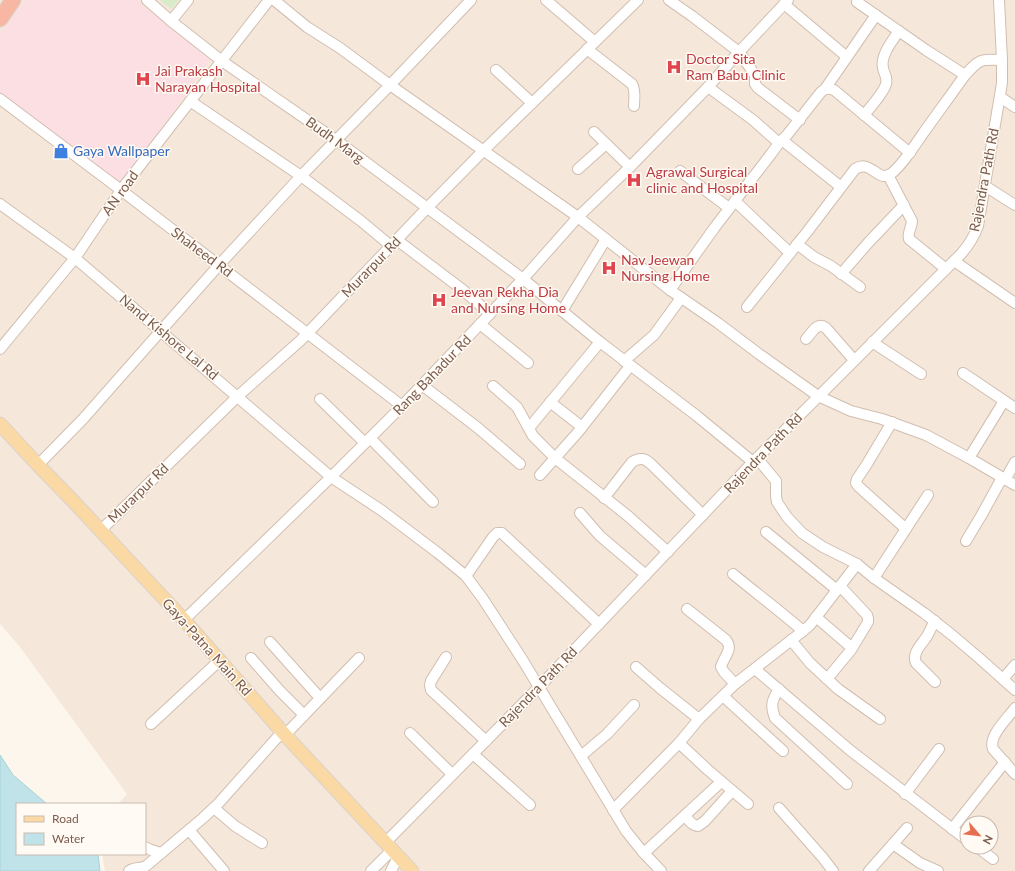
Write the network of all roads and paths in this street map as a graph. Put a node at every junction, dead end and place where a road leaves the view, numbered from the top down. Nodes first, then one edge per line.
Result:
1 (13, 0) edge
2 (147, 0) edge
3 (188, 0) edge
4 (270, 0) edge
5 (471, 0) edge
6 (546, 0) edge
7 (638, 0) edge
8 (669, 0) edge
9 (998, 0) edge
10 (786, 2) edge
11 (857, 2) dead end
12 (876, 15) junction
13 (0, 19) edge
14 (171, 21) junction
15 (899, 31) junction
16 (595, 42) junction
17 (587, 49) junction
18 (739, 52) junction
19 (847, 57) junction
20 (1002, 60) junction
21 (222, 61) junction
22 (496, 70) dead end
23 (965, 75) junction
24 (390, 85) junction
25 (708, 87) junction
26 (825, 89) junction
27 (1000, 97) junction
28 (0, 100) edge
29 (190, 101) junction
30 (532, 104) junction
31 (634, 106) dead end
32 (1015, 107) edge
33 (864, 115) junction
34 (800, 120) junction
35 (594, 132) dead end
36 (336, 140) junction
37 (781, 141) junction
38 (606, 144) junction
39 (484, 150) junction
40 (910, 152) junction
41 (630, 167) junction
42 (578, 169) dead end
43 (680, 171) dead end
44 (301, 176) junction
45 (888, 176) junction
46 (985, 186) junction
47 (841, 187) junction
48 (121, 190) junction
49 (0, 204) edge
50 (732, 204) junction
51 (904, 205) junction
52 (1015, 205) edge
53 (427, 208) junction
54 (578, 217) junction
55 (606, 239) junction
56 (394, 243) junction
57 (797, 244) junction
58 (790, 253) junction
59 (75, 258) junction
60 (954, 261) junction
61 (219, 265) junction
62 (946, 270) junction
63 (841, 274) junction
64 (523, 279) junction
65 (860, 287) dead end
66 (670, 290) junction
67 (681, 298) junction
68 (1015, 303) edge
69 (747, 307) dead end
70 (562, 311) junction
71 (490, 314) junction
72 (480, 324) junction
73 (161, 330) junction
74 (308, 333) junction
75 (806, 339) dead end
76 (600, 342) junction
77 (872, 342) junction
78 (0, 348) edge
79 (854, 360) junction
80 (528, 363) dead end
81 (627, 363) junction
82 (963, 373) dead end
83 (921, 374) dead end
84 (422, 385) junction
85 (493, 386) dead end
86 (238, 396) junction
87 (818, 396) junction
88 (320, 399) dead end
89 (1004, 401) junction
90 (550, 402) junction
91 (402, 406) junction
92 (1015, 408) edge
93 (892, 422) junction
94 (0, 424) edge
95 (582, 427) junction
96 (529, 428) junction
97 (368, 441) junction
98 (555, 458) junction
99 (969, 458) junction
100 (755, 460) junction
101 (1015, 462) edge
102 (520, 464) dead end
103 (38, 465) junction
104 (540, 475) dead end
105 (331, 477) junction
106 (1003, 479) junction
107 (1015, 486) edge
108 (928, 495) dead end
109 (604, 498) junction
110 (433, 502) dead end
111 (580, 513) dead end
112 (703, 515) junction
113 (906, 529) junction
114 (100, 531) junction
115 (766, 532) dead end
116 (966, 541) dead end
117 (668, 552) junction
118 (857, 564) junction
119 (733, 574) dead end
120 (646, 575) junction
121 (466, 576) junction
122 (874, 578) junction
123 (839, 588) junction
124 (687, 609) dead end
125 (816, 617) junction
126 (184, 620) junction
127 (934, 621) junction
128 (599, 624) junction
129 (803, 632) junction
130 (791, 640) junction
131 (270, 642) dead end
132 (852, 648) junction
133 (446, 657) dead end
134 (251, 658) dead end
135 (359, 658) dead end
136 (219, 661) junction
137 (1015, 665) edge
138 (636, 667) dead end
139 (755, 669) junction
140 (827, 679) junction
141 (1002, 679) junction
142 (935, 682) dead end
143 (735, 684) junction
144 (539, 686) junction
145 (779, 689) junction
146 (1015, 690) edge
147 (723, 696) junction
148 (320, 698) junction
149 (634, 704) dead end
150 (1015, 708) edge
151 (304, 715) junction
152 (699, 719) junction
153 (880, 719) dead end
154 (151, 724) dead end
155 (284, 733) junction
156 (410, 733) dead end
157 (486, 740) junction
158 (679, 743) junction
159 (939, 749) dead end
160 (783, 751) dead end
161 (473, 754) junction
162 (581, 756) junction
163 (1005, 762) junction
164 (452, 774) junction
165 (1015, 774) edge
166 (721, 782) junction
167 (847, 784) dead end
168 (732, 791) junction
169 (905, 794) junction
170 (748, 804) dead end
171 (530, 805) dead end
172 (214, 808) junction
173 (779, 808) dead end
174 (613, 810) junction
175 (685, 816) junction
176 (907, 828) dead end
177 (952, 829) junction
178 (189, 830) junction
179 (959, 834) edge
180 (262, 843) dead end
181 (893, 844) junction
182 (146, 848) edge
183 (392, 850) junction
184 (161, 853) junction
185 (644, 853) junction
186 (987, 855) edge
187 (993, 859) dead end
188 (144, 870) edge
189 (129, 871) edge
190 (224, 871) edge
191 (371, 871) edge
192 (391, 871) edge
193 (412, 871) edge
194 (661, 871) edge
195 (833, 871) edge
196 (870, 871) edge
197 (938, 871) edge

1 - 13 highway
2 - 14 street, Budh Marg
3 - 14 street
4 - 21 street, AN road
4 - 24 street
5 - 24 street
6 - 16 street
7 - 16 street, Murarpur Rd
8 - 18 street
9 - 20 street, Rajendra Path Rd
10 - 18 street, Rang Bahadur Rd
10 - 19 street
11 - 12 street
12 - 15 street
12 - 19 street
14 - 21 street, Budh Marg
15 - 23 street
15 - 33 street
16 - 17 street, Murarpur Rd
17 - 30 street, Murarpur Rd
17 - 31 street
18 - 25 street, Rang Bahadur Rd
18 - 34 street
19 - 26 street
20 - 23 street
20 - 27 street, Rajendra Path Rd
21 - 29 street, AN road
21 - 36 street, Budh Marg
22 - 30 street
23 - 40 street
24 - 36 street
24 - 39 street
25 - 37 street
25 - 41 street, Rang Bahadur Rd
26 - 33 street
26 - 34 street
27 - 32 street
27 - 46 street, Rajendra Path Rd
28 - 48 street, Shaheed Rd
29 - 44 street
29 - 48 street, AN road
30 - 39 street, Murarpur Rd
33 - 40 street
34 - 37 street
35 - 38 street
36 - 44 street
36 - 53 street, Budh Marg
37 - 47 street
37 - 50 street
38 - 41 street
38 - 42 street
39 - 53 street, Murarpur Rd
39 - 54 street
40 - 45 street
41 - 54 street, Rang Bahadur Rd
43 - 50 street
44 - 56 street
44 - 61 street
45 - 47 street
45 - 51 street
46 - 52 street
46 - 60 street, Rajendra Path Rd
47 - 57 street
48 - 59 street, AN road
48 - 61 street, Shaheed Rd
49 - 59 street, Nand Kishore Lal Rd
50 - 58 street
50 - 66 street
51 - 62 street
51 - 63 street
53 - 56 street, Murarpur Rd
53 - 64 street, Budh Marg
54 - 55 street
54 - 64 street, Rang Bahadur Rd
55 - 66 street
55 - 70 street
56 - 71 street
56 - 74 street, Murarpur Rd
57 - 58 street
57 - 63 street
58 - 69 street
59 - 73 street, Nand Kishore Lal Rd
59 - 78 street, AN road
60 - 62 street, Rajendra Path Rd
60 - 68 street
61 - 73 street
61 - 74 street, Shaheed Rd
62 - 77 street, Rajendra Path Rd
63 - 65 street
64 - 70 street, Budh Marg
64 - 71 street, Rang Bahadur Rd
66 - 67 street
67 - 81 street
67 - 87 street
70 - 76 street, Budh Marg
71 - 72 street, Rang Bahadur Rd
72 - 80 street
72 - 84 street, Rang Bahadur Rd
73 - 86 street, Nand Kishore Lal Rd
73 - 103 street
74 - 86 street, Murarpur Rd
74 - 91 street, Shaheed Rd
75 - 79 street
76 - 81 street, Budh Marg
76 - 90 street
77 - 79 street, Rajendra Path Rd
77 - 83 street
79 - 87 street, Rajendra Path Rd
81 - 95 street
81 - 100 street, Budh Marg
82 - 89 street
84 - 91 street, Rang Bahadur Rd
84 - 102 street
85 - 96 street
86 - 105 street, Nand Kishore Lal Rd
86 - 114 street, Murarpur Rd
87 - 93 street
87 - 100 street, Rajendra Path Rd
88 - 97 street
89 - 92 street
89 - 99 street
90 - 95 street
90 - 96 street
91 - 97 street, Rang Bahadur Rd
93 - 99 street
93 - 113 street
94 - 103 main road, Gaya-Patna Main Rd
95 - 98 street
96 - 98 street
97 - 105 street, Rang Bahadur Rd
97 - 110 street
98 - 104 street
98 - 109 street
99 - 106 street
100 - 112 street, Rajendra Path Rd
100 - 118 street, Budh Marg
101 - 106 street
103 - 114 main road, Gaya-Patna Main Rd
105 - 121 street, Nand Kishore Lal Rd
105 - 126 street, Rang Bahadur Rd
106 - 107 street
106 - 116 street
108 - 113 street
109 - 112 street
109 - 117 street
111 - 120 street
112 - 117 street, Rajendra Path Rd
113 - 122 street
114 - 126 main road, Gaya-Patna Main Rd
115 - 123 street
117 - 120 street, Rajendra Path Rd
118 - 122 street, Budh Marg
118 - 123 street
119 - 129 street
120 - 128 street, Rajendra Path Rd
121 - 128 street
121 - 144 street, Nand Kishore Lal Rd
122 - 127 street, Budh Marg
123 - 125 street
123 - 132 street
124 - 143 street
125 - 129 street
125 - 132 street
126 - 136 main road, Gaya-Patna Main Rd
127 - 141 street, Budh Marg
127 - 142 street
128 - 144 street, Rajendra Path Rd
129 - 130 street
130 - 139 street
130 - 140 street
131 - 148 street
132 - 140 street
133 - 157 street
134 - 151 street
135 - 148 street
136 - 154 street
136 - 155 main road, Gaya-Patna Main Rd
137 - 141 street
138 - 152 street
139 - 143 street
139 - 145 street
140 - 153 street
141 - 146 street, Budh Marg
143 - 147 street
144 - 157 street, Rajendra Path Rd
144 - 162 street, Nand Kishore Lal Rd
145 - 167 street
145 - 169 street
147 - 152 street
147 - 160 street
148 - 151 street
149 - 162 street
150 - 163 street
151 - 155 street
152 - 158 street
155 - 172 street
155 - 183 main road, Gaya-Patna Main Rd
156 - 164 street
157 - 161 street, Rajendra Path Rd
158 - 166 street
158 - 174 street
159 - 169 street
161 - 164 street, Rajendra Path Rd
161 - 171 street
162 - 174 street, Nand Kishore Lal Rd
163 - 165 street
163 - 177 street
164 - 183 street, Rajendra Path Rd
166 - 168 street
166 - 175 street
168 - 170 street
168 - 175 street
169 - 177 street
172 - 178 street
172 - 180 street
173 - 195 street
174 - 185 street, Nand Kishore Lal Rd
175 - 185 street
176 - 181 street
177 - 179 street
178 - 184 street
178 - 190 street
181 - 196 street
181 - 197 street
182 - 184 street
183 - 191 street, Rajendra Path Rd
183 - 192 street
183 - 193 main road, Gaya-Patna Main Rd
184 - 188 street
185 - 194 street, Nand Kishore Lal Rd
186 - 187 street
188 - 189 street

